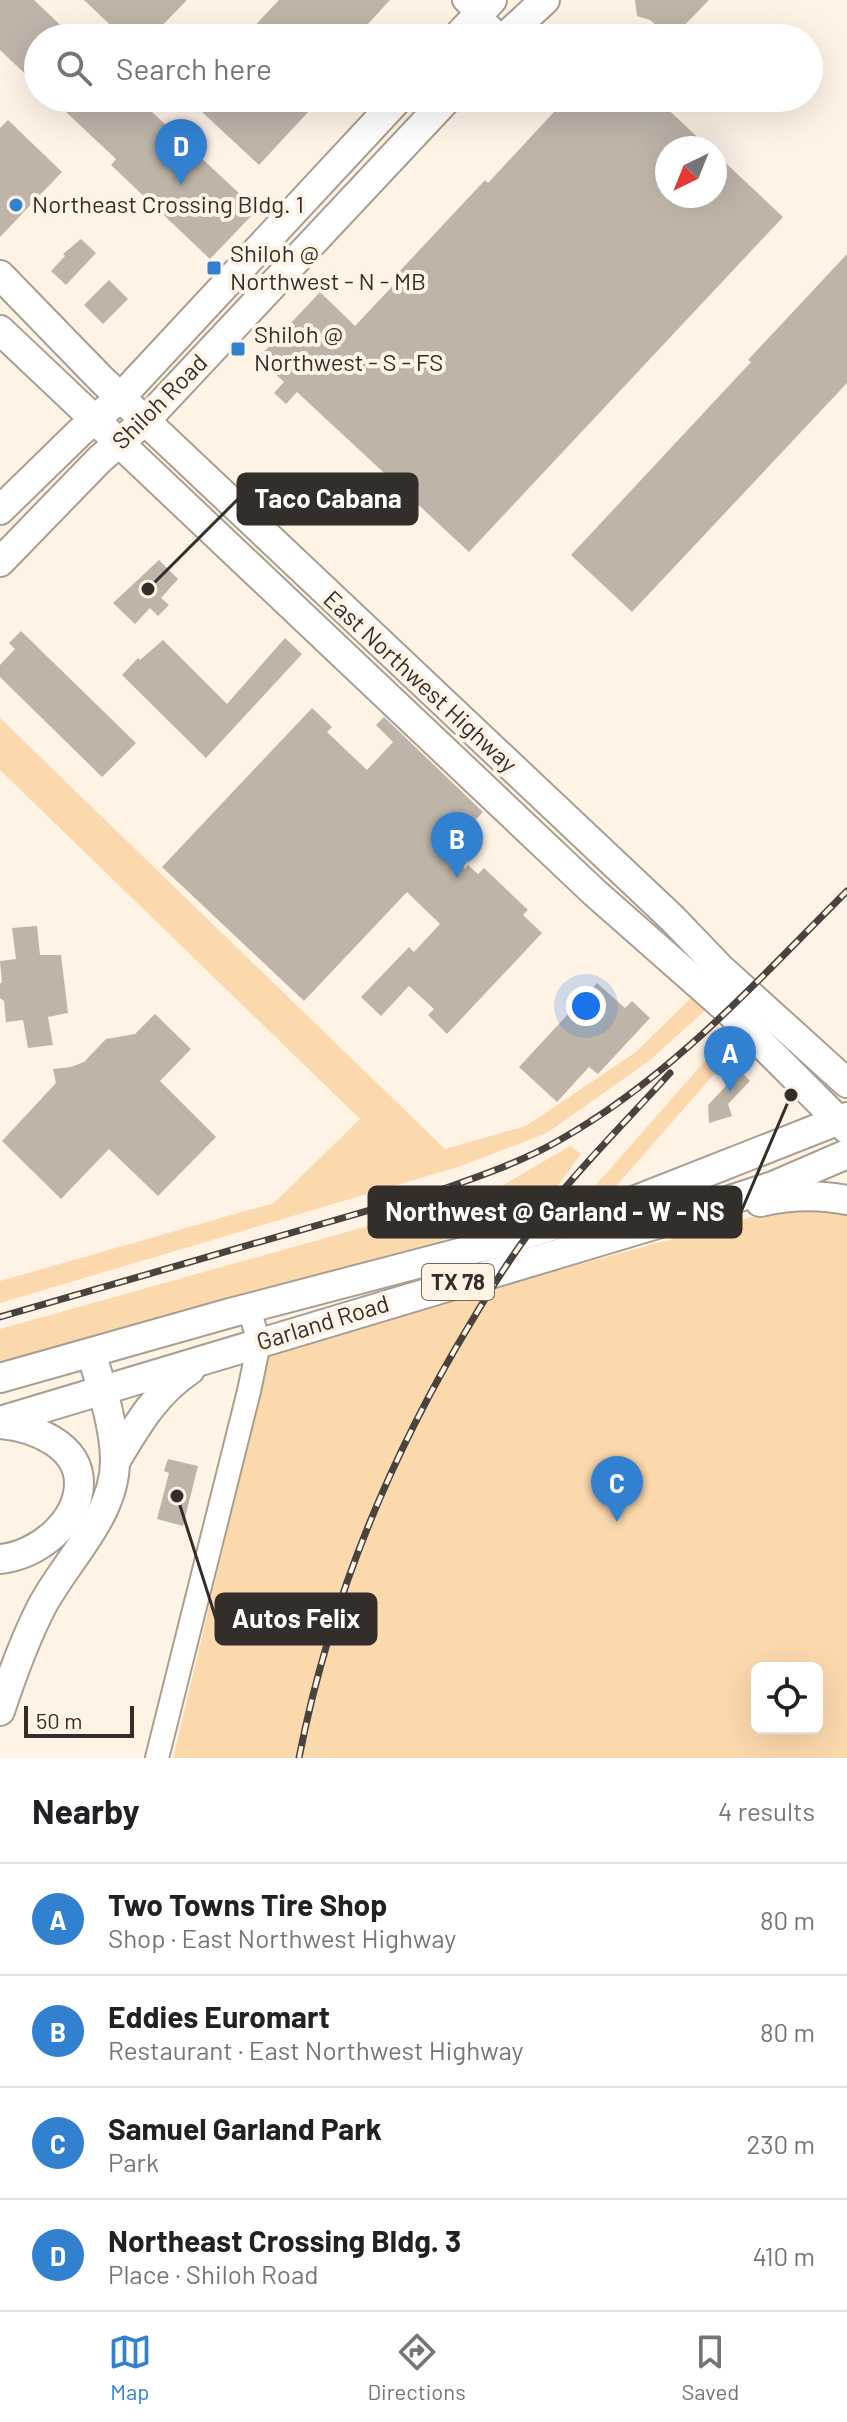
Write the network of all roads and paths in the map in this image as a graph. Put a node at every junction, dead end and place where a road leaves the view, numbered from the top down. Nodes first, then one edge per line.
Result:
1 (545, 0) edge
2 (478, 5) edge
3 (465, 24) edge
4 (492, 24) edge
5 (518, 24) edge
6 (386, 112) edge
7 (435, 112) edge
8 (0, 275) edge
9 (0, 330) edge
10 (120, 398) junction
11 (95, 420) junction
12 (146, 420) junction
13 (119, 443) junction
14 (0, 510) edge
15 (0, 562) edge
16 (383, 647) junction
17 (361, 672) junction
18 (571, 823) junction
19 (548, 848) junction
20 (847, 1083) edge
21 (844, 1122) edge
22 (847, 1154) edge
23 (847, 1200) edge
24 (654, 1225) junction
25 (239, 1310) junction
26 (259, 1343) junction
27 (91, 1353) junction
28 (208, 1359) junction
29 (0, 1378) edge
30 (102, 1392) junction
31 (0, 1423) edge
32 (115, 1462) junction
33 (0, 1559) edge
34 (0, 1711) edge
35 (157, 1758) edge

1 - 5 main road
2 - 3 main road
2 - 4 street
6 - 10 main road, Shiloh Road
7 - 12 main road, Shiloh Road
8 - 10 main road, East Northwest Highway
9 - 11 main road, East Northwest Highway
10 - 11 main road, Shiloh Road
10 - 12 main road, East Northwest Highway
11 - 13 main road, East Northwest Highway
11 - 14 main road, Shiloh Road
12 - 13 main road, Shiloh Road
12 - 16 main road, East Northwest Highway
13 - 15 main road, Shiloh Road
13 - 17 main road, East Northwest Highway
16 - 17 main road
16 - 18 main road, East Northwest Highway
17 - 19 main road, East Northwest Highway
18 - 19 main road
18 - 20 main road, East Northwest Highway
19 - 21 main road, East Northwest Highway
21 - 25 main road, Garland Road / TX 78
22 - 24 main road, Garland Road / TX 78
23 - 24 main road
24 - 26 main road, Garland Road / TX 78
25 - 26 street
25 - 27 main road, TX 78
26 - 28 main road, Garland Road / TX 78
26 - 35 street
27 - 29 main road, TX 78
27 - 30 main road
28 - 30 main road, TX 78
28 - 32 main road
30 - 31 main road, TX 78
30 - 32 main road
31 - 33 main road
32 - 34 main road

